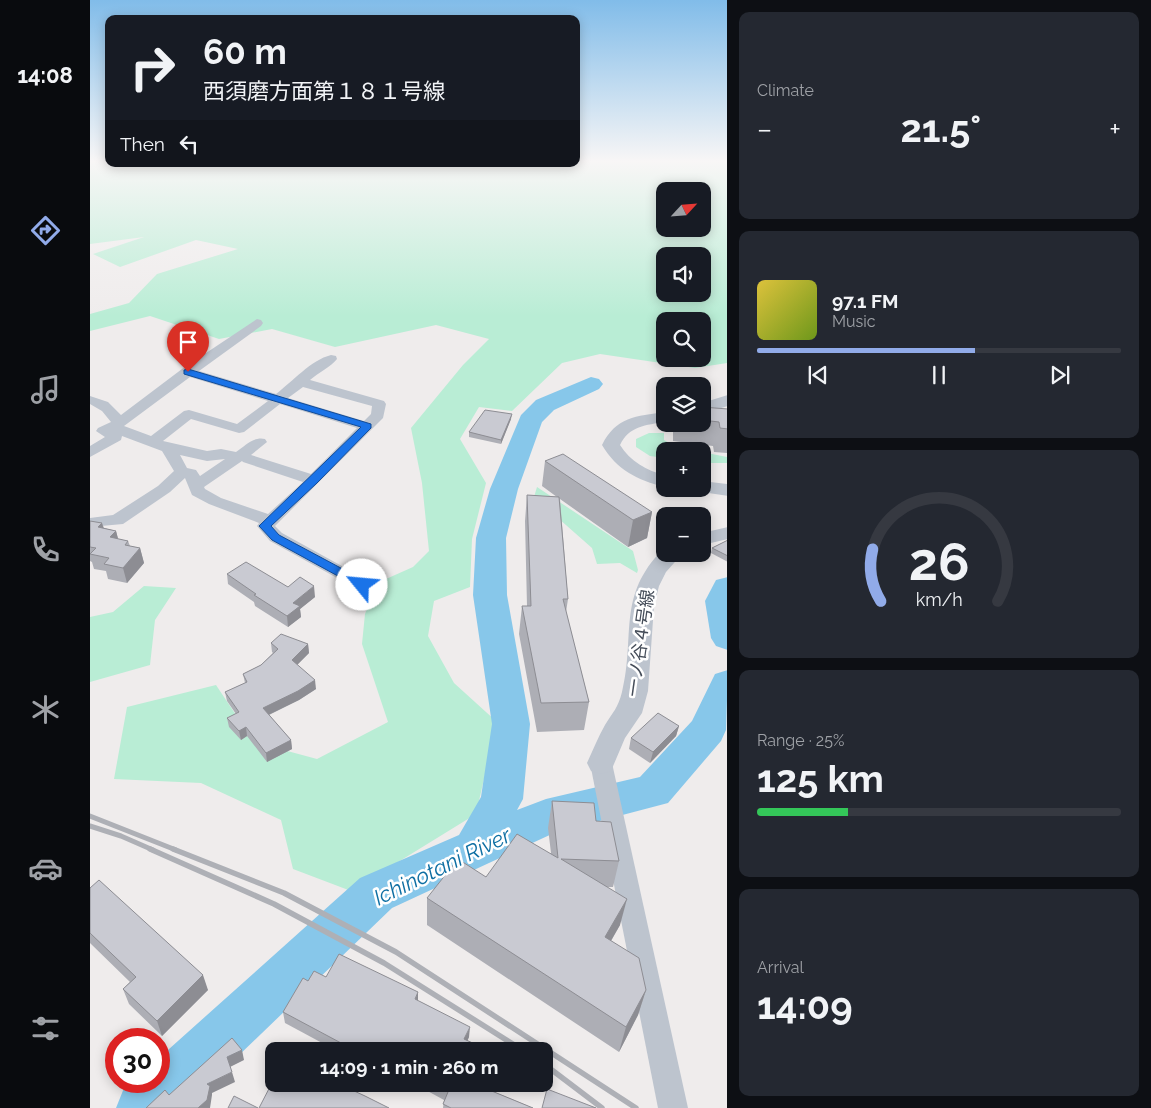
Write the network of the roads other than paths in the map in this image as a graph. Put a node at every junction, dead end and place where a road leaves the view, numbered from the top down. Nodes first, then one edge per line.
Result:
1 (257, 324) dead end
2 (331, 359) dead end
3 (188, 372) junction
4 (301, 382) junction
5 (280, 398) junction
6 (90, 400) edge
7 (727, 400) edge
8 (711, 406) edge
9 (656, 418) edge
10 (115, 424) junction
11 (367, 426) junction
12 (153, 442) junction
13 (260, 442) dead end
14 (168, 448) junction
15 (90, 452) edge
16 (207, 456) junction
17 (243, 458) junction
18 (190, 477) junction
19 (656, 478) edge
20 (314, 480) junction
21 (711, 488) edge
22 (727, 490) edge
23 (270, 521) junction
24 (90, 525) edge
25 (727, 533) edge
26 (711, 537) edge
27 (660, 562) edge
28 (362, 585) dead end
29 (601, 764) joint
30 (672, 1105) edge

1 - 3 street
2 - 4 street
3 - 5 street
3 - 10 street
4 - 5 street
4 - 11 street
5 - 11 street
5 - 12 street
6 - 10 street
7 - 8 street
9 - 19 street
10 - 12 street
10 - 15 street
11 - 20 street
12 - 14 street
13 - 17 street
14 - 16 street
14 - 18 street
16 - 17 street
16 - 18 street
17 - 18 street
17 - 20 street
18 - 23 street
18 - 24 street
20 - 23 street
21 - 22 street
23 - 28 street
25 - 26 street
27 - 29 street, 一ノ谷４号線
29 - 30 street

